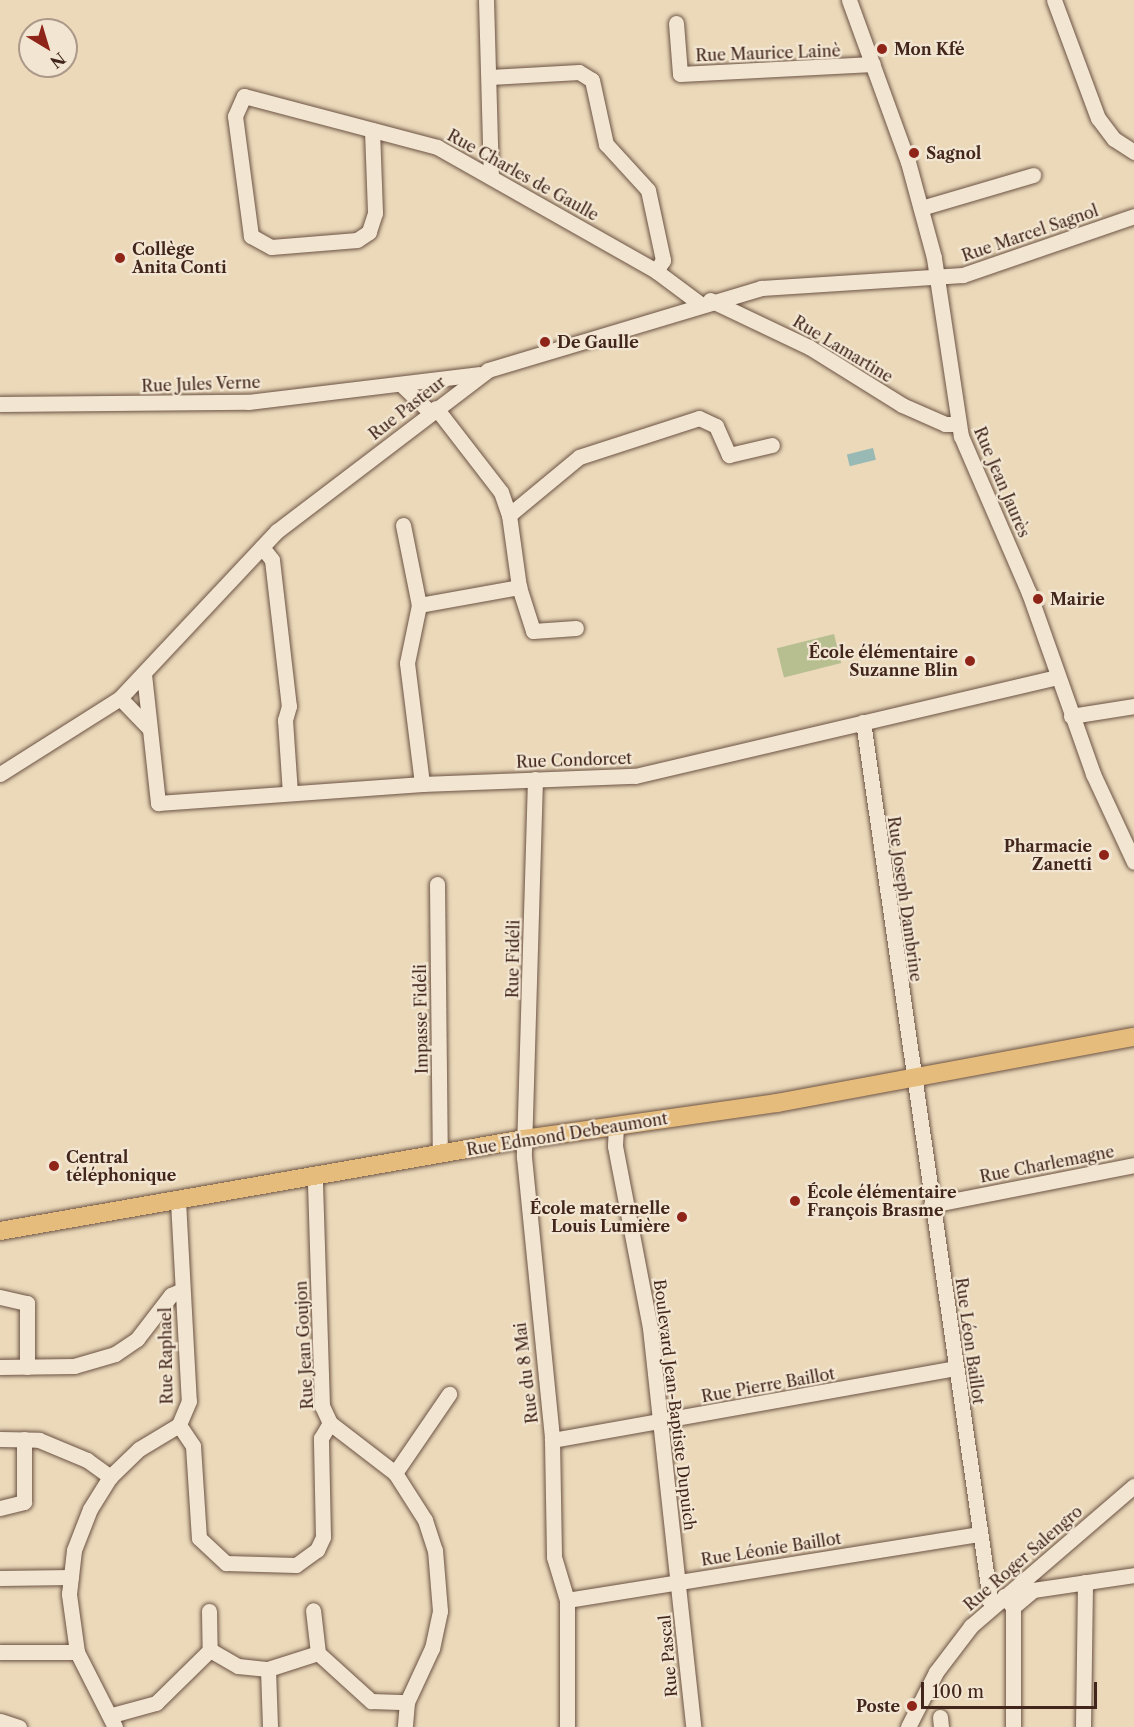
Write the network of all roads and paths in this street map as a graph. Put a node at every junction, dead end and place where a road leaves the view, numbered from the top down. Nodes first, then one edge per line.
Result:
1 (486, 0) edge
2 (849, 0) edge
3 (1054, 0) edge
4 (676, 23) dead end
5 (873, 64) junction
6 (490, 76) junction
7 (372, 130) junction
8 (1134, 152) edge
9 (1033, 175) dead end
10 (491, 177) junction
11 (921, 208) junction
12 (1134, 216) edge
13 (656, 271) junction
14 (937, 276) junction
15 (704, 302) junction
16 (480, 374) junction
17 (424, 381) junction
18 (403, 386) junction
19 (0, 404) edge
20 (438, 407) junction
21 (958, 424) junction
22 (772, 445) dead end
23 (509, 515) junction
24 (403, 525) dead end
25 (262, 547) junction
26 (519, 587) junction
27 (419, 606) junction
28 (576, 628) dead end
29 (144, 674) junction
30 (1056, 677) junction
31 (120, 698) junction
32 (1134, 706) edge
33 (1071, 716) junction
34 (862, 723) junction
35 (150, 728) junction
36 (0, 774) edge
37 (535, 779) junction
38 (422, 784) junction
39 (290, 793) junction
40 (1134, 862) edge
41 (438, 884) dead end
42 (1134, 1037) edge
43 (913, 1080) junction
44 (616, 1126) junction
45 (524, 1139) junction
46 (440, 1154) junction
47 (1134, 1165) edge
48 (315, 1178) junction
49 (178, 1201) junction
50 (932, 1205) junction
51 (0, 1231) edge
52 (182, 1290) junction
53 (0, 1297) edge
54 (0, 1367) edge
55 (27, 1367) junction
56 (955, 1368) junction
57 (449, 1394) dead end
58 (661, 1423) junction
59 (330, 1424) junction
60 (179, 1425) junction
61 (0, 1439) edge
62 (24, 1439) junction
63 (552, 1440) junction
64 (395, 1473) junction
65 (110, 1478) junction
66 (1134, 1486) edge
67 (0, 1508) edge
68 (980, 1534) junction
69 (226, 1563) joint
70 (1134, 1575) edge
71 (71, 1577) junction
72 (0, 1578) edge
73 (679, 1582) junction
74 (1085, 1582) junction
75 (567, 1600) junction
76 (1009, 1601) junction
77 (991, 1607) junction
78 (313, 1610) dead end
79 (209, 1611) dead end
80 (210, 1650) junction
81 (0, 1652) edge
82 (77, 1652) junction
83 (318, 1653) junction
84 (268, 1669) junction
85 (408, 1702) junction
86 (0, 1721) edge
87 (114, 1721) edge
88 (19, 1727) edge
89 (270, 1727) edge
90 (405, 1727) edge
91 (567, 1727) edge
92 (693, 1727) edge
93 (908, 1727) edge
94 (1012, 1727) edge
95 (1083, 1727) edge

1 - 6 street
2 - 5 street, Rue Jean Jaurès
3 - 8 street
4 - 5 street, Rue Maurice Lainè
5 - 11 street, Rue Jean Jaurès
6 - 10 street
6 - 13 street
7 - 7 street, Rue Charles de Gaulle
7 - 10 street, Rue Charles de Gaulle
9 - 11 street
10 - 13 street, Rue Charles de Gaulle
11 - 14 street, Rue Jean Jaurès
12 - 14 street, Rue Marcel Sagnol
13 - 15 street, Rue Charles de Gaulle
14 - 15 street, Rue Pasteur
14 - 21 street, Rue Jean Jaurès
15 - 16 street, Rue Pasteur
15 - 21 street, Rue Lamartine
16 - 17 street, Rue Jules Verne
16 - 20 street, Rue Pasteur
17 - 18 street, Rue Jules Verne
17 - 20 street
18 - 19 street, Rue Jules Verne
18 - 20 street
20 - 23 street
20 - 25 street, Rue Pasteur
21 - 30 street, Rue Jean Jaurès
22 - 23 street
23 - 26 street
24 - 27 street
25 - 29 street, Rue Pasteur
25 - 39 street
26 - 27 street
26 - 28 street
27 - 38 street
29 - 31 street, Rue Pasteur
29 - 35 street, Rue Condorcet
30 - 33 street, Rue Jean Jaurès
30 - 34 street, Rue Condorcet
31 - 35 street
31 - 36 street, Rue Pasteur
32 - 33 street
33 - 40 street, Rue Jean Jaurès
34 - 37 street, Rue Condorcet
34 - 43 street, Rue Joseph Dambrine
35 - 39 street, Rue Condorcet
37 - 38 street, Rue Condorcet
37 - 45 street, Rue Fidéli
38 - 39 street, Rue Condorcet
41 - 46 street, Impasse Fidéli
42 - 43 main road, Rue Edmond Debeaumont
43 - 44 main road, Rue Edmond Debeaumont
43 - 50 street, Rue Léon Baillot
44 - 45 main road, Rue Edmond Debeaumont
44 - 58 street, Boulevard Jean-Baptiste Dupuich
45 - 46 main road, Rue Edmond Debeaumont
45 - 63 street, Rue du 8 Mai
46 - 48 main road, Rue Edmond Debeaumont
47 - 50 street, Rue Charlemagne
48 - 49 main road, Rue Edmond Debeaumont
48 - 59 street, Rue Jean Goujon
49 - 51 main road, Rue Edmond Debeaumont
49 - 52 street, Rue Raphael
50 - 56 street, Rue Léon Baillot
52 - 55 street
52 - 60 street, Rue Raphael
53 - 55 street
54 - 55 street
56 - 58 street, Rue Pierre Baillot
56 - 68 street, Rue Léon Baillot
57 - 64 street
58 - 63 street, Rue Pierre Baillot
58 - 73 street, Boulevard Jean-Baptiste Dupuich
59 - 64 street
59 - 69 street, Rue Jean Goujon
60 - 65 street
60 - 69 street, Rue Raphael
61 - 62 street
62 - 65 street
62 - 67 street
63 - 75 street, Rue du 8 Mai
64 - 85 street
65 - 71 street
66 - 76 street, Rue Roger Salengro
68 - 73 street, Rue Léonie Baillot
68 - 77 street, Rue Léon Baillot
70 - 74 street
71 - 72 street
71 - 82 street
73 - 75 street, Rue Léonie Baillot
73 - 92 street, Rue Pascal
74 - 76 street
74 - 95 street
75 - 91 street, Rue du 8 Mai
76 - 77 street, Rue Roger Salengro
76 - 94 street
77 - 93 street, Rue Roger Salengro
78 - 83 street
79 - 80 street
80 - 84 street
80 - 87 street
81 - 82 street
82 - 87 street
83 - 84 street
83 - 85 street
84 - 89 street
85 - 90 street
86 - 88 street

